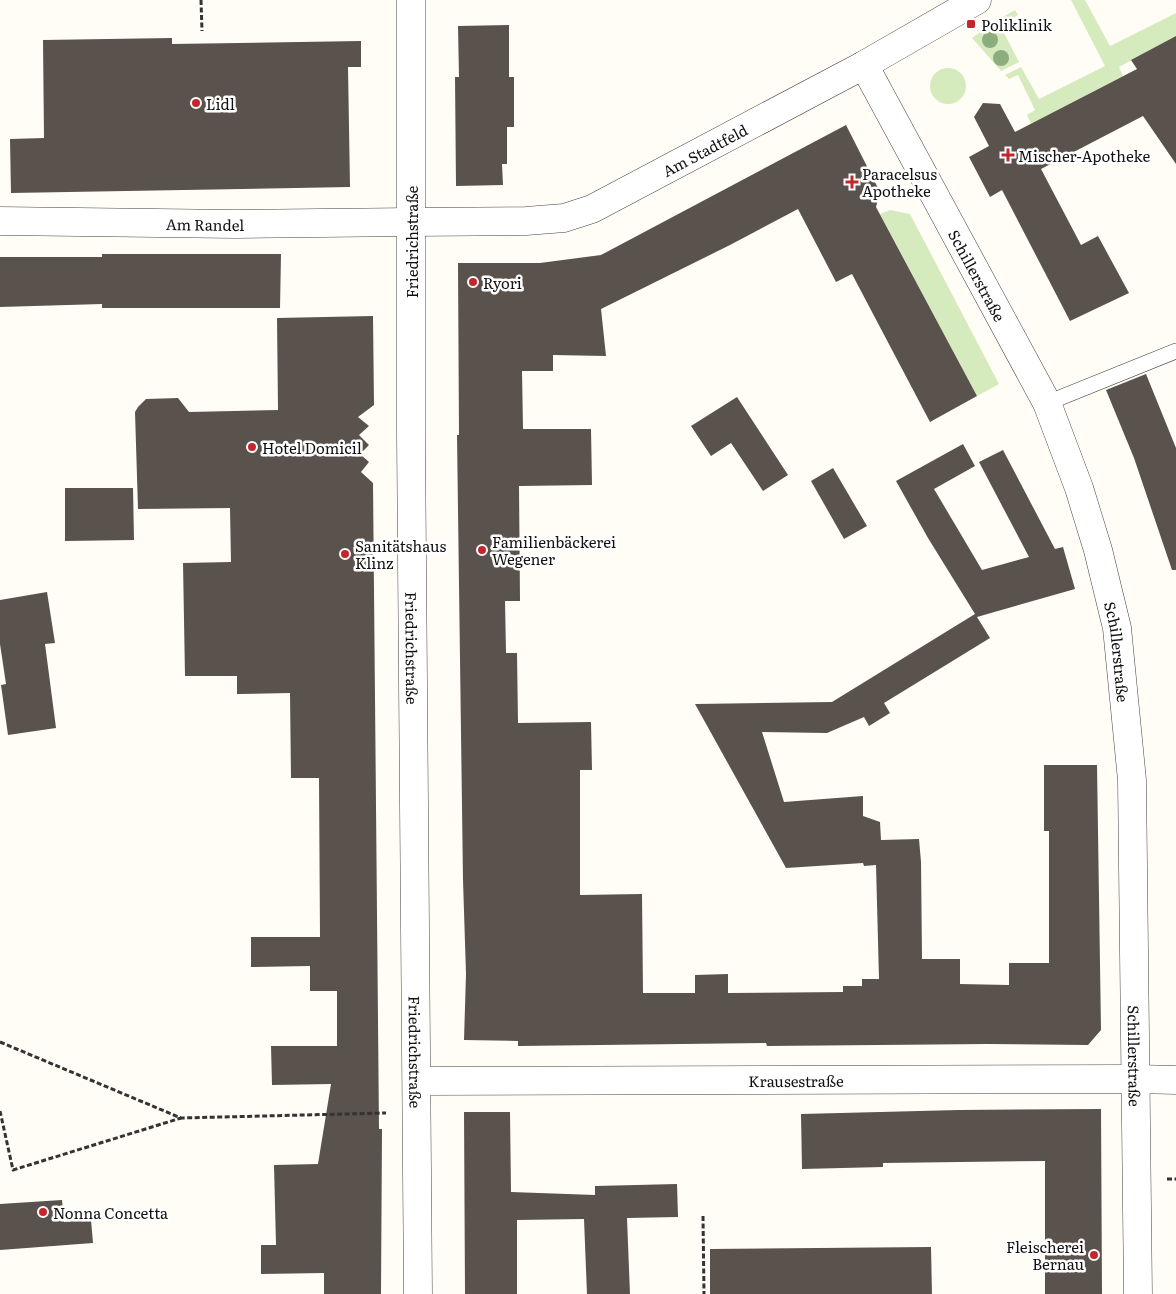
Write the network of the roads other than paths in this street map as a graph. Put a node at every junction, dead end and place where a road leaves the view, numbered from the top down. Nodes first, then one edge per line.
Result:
1 (411, 0) edge
2 (977, 0) edge
3 (864, 65) junction
4 (0, 221) edge
5 (410, 222) junction
6 (1176, 351) edge
7 (1047, 403) junction
8 (1136, 1079) junction
9 (1176, 1080) edge
10 (417, 1081) junction
11 (418, 1294) edge
12 (1138, 1294) edge

1 - 5 street, Friedrichstraße
2 - 3 street, Am Stadtfeld
3 - 5 street, Am Stadtfeld
3 - 7 street, Schillerstraße
4 - 5 street, Am Randel
5 - 10 street, Friedrichstraße
6 - 7 lane
7 - 8 street, Schillerstraße
8 - 9 street, Krausestraße
8 - 10 street, Krausestraße
8 - 12 street, Schillerstraße
10 - 11 street, Friedrichstraße

